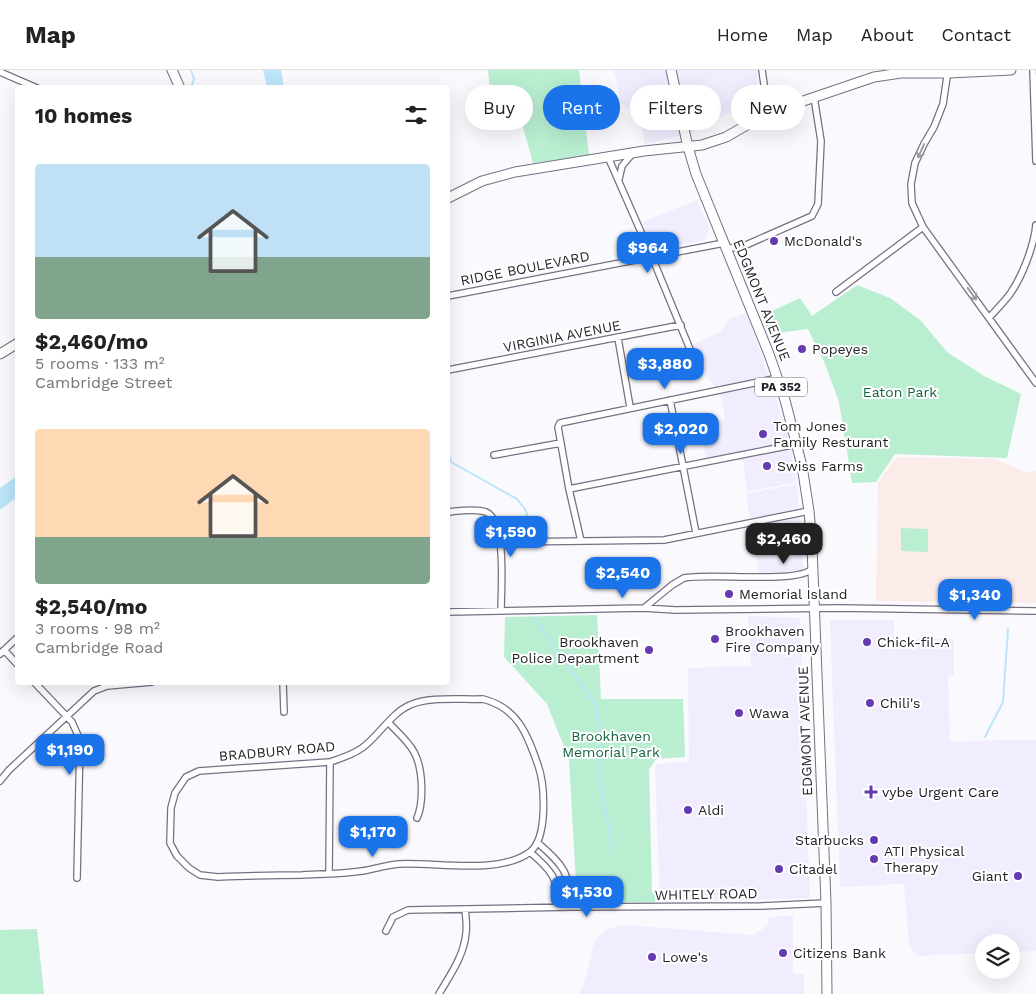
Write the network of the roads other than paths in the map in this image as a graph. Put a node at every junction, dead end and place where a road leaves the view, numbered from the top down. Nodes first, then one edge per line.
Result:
1 (172, 70) edge
2 (671, 70) edge
3 (762, 70) edge
4 (1011, 70) edge
5 (1033, 70) edge
6 (0, 72) edge
7 (949, 72) edge
8 (30, 85) edge
9 (179, 85) edge
10 (764, 85) edge
11 (814, 97) junction
12 (805, 100) edge
13 (737, 130) edge
14 (688, 147) junction
15 (633, 153) junction
16 (608, 157) junction
17 (1036, 162) edge
18 (620, 181) junction
19 (450, 197) edge
20 (1036, 225) edge
21 (923, 227) junction
22 (725, 246) junction
23 (652, 257) junction
24 (836, 292) dead end
25 (450, 296) edge
26 (989, 318) junction
27 (681, 325) junction
28 (618, 338) junction
29 (15, 345) edge
30 (0, 354) edge
31 (694, 359) dead end
32 (450, 370) edge
33 (778, 378) junction
34 (1036, 383) edge
35 (670, 400) junction
36 (630, 407) junction
37 (560, 443) junction
38 (797, 444) junction
39 (494, 455) dead end
40 (684, 465) junction
41 (569, 489) junction
42 (809, 511) junction
43 (450, 512) edge
44 (696, 533) junction
45 (581, 541) junction
46 (501, 542) junction
47 (813, 568) junction
48 (644, 608) junction
49 (815, 608) junction
50 (501, 611) junction
51 (1036, 611) edge
52 (450, 612) edge
53 (15, 640) edge
54 (2, 652) edge
55 (15, 663) edge
56 (37, 685) edge
57 (115, 685) edge
58 (283, 685) edge
59 (284, 712) dead end
60 (67, 717) junction
61 (389, 723) junction
62 (330, 762) junction
63 (0, 781) edge
64 (417, 818) dead end
65 (538, 843) junction
66 (530, 852) junction
67 (329, 874) junction
68 (77, 878) dead end
69 (826, 903) junction
70 (572, 907) junction
71 (559, 908) junction
72 (466, 909) junction
73 (386, 932) dead end
74 (440, 994) edge
75 (827, 994) edge

1 - 9 main road
2 - 14 main road, EDGMONT AVENUE / PA 352
3 - 10 street
4 - 7 main road
5 - 17 street
6 - 8 street
7 - 11 main road
7 -> 21 street
11 - 12 main road
11 - 22 street, RIDGE BOULEVARD
13 - 14 main road
14 - 15 main road
14 - 22 main road, EDGMONT AVENUE / PA 352
15 - 16 main road
15 - 18 street
16 - 18 street
16 - 19 main road
18 - 23 street
20 - 26 street
21 - 24 street
21 -> 26 street
22 - 23 street, RIDGE BOULEVARD
22 - 33 main road, EDGMONT AVENUE / PA 352
23 - 25 street, RIDGE BOULEVARD
23 - 27 street
26 - 34 street
27 - 28 street, VIRGINIA AVENUE
27 - 31 street
28 - 32 street, VIRGINIA AVENUE
28 - 36 street
29 - 30 main road
33 - 35 street
33 - 38 main road, EDGMONT AVENUE / PA 352
35 - 36 street
35 - 40 street
36 - 37 street
37 - 39 street
37 - 41 street
38 - 40 street
38 - 42 main road, EDGMONT AVENUE / PA 352
40 - 41 street
40 - 44 street
41 - 45 street
42 - 44 street
42 - 47 main road, EDGMONT AVENUE / PA 352
43 - 46 street
44 - 45 street
45 - 46 street
46 - 50 street
47 - 48 street
47 - 49 main road, EDGMONT AVENUE / PA 352
48 - 49 street
48 - 50 street
49 - 51 street
49 - 69 main road, EDGMONT AVENUE / PA 352
50 - 52 street
53 - 54 street
54 - 55 street
56 - 60 street
57 - 60 street
58 - 59 street
60 - 63 street
60 - 68 street
61 - 62 street, BRADBURY ROAD
61 - 64 street
61 - 65 street, BRADBURY ROAD
62 - 67 street
62 - 67 street, BRADBURY ROAD
65 - 66 street
65 - 70 street
66 - 67 street
66 - 71 street
69 - 70 street, WHITELY ROAD
69 - 75 main road, EDGMONT AVENUE / PA 352
70 - 71 street, WHITELY ROAD
71 - 72 street, WHITELY ROAD
72 - 73 street, WHITELY ROAD
72 - 74 street

